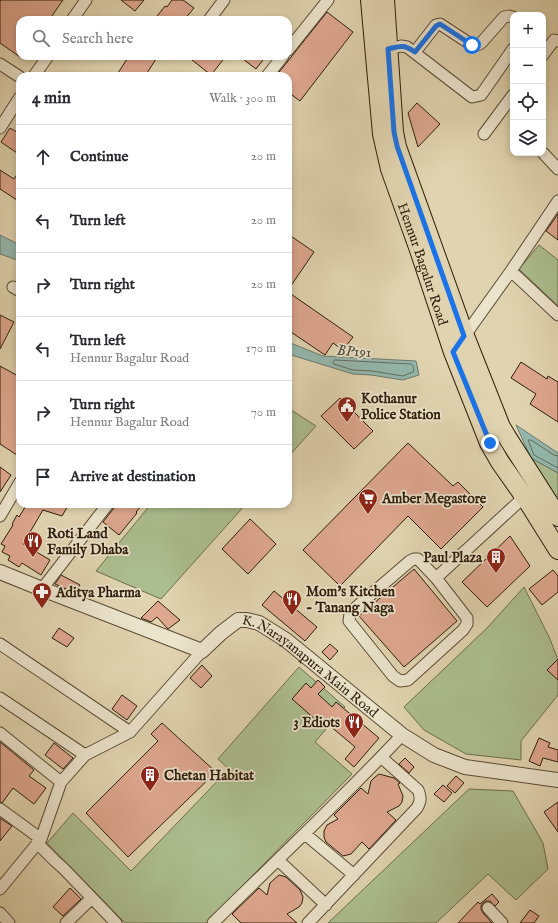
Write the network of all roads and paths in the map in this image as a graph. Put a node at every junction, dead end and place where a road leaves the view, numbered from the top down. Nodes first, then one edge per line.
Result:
1 (86, 0) edge
2 (224, 0) edge
3 (328, 0) edge
4 (370, 0) edge
5 (385, 0) edge
6 (75, 16) edge
7 (212, 16) edge
8 (510, 16) edge
9 (558, 41) edge
10 (292, 45) edge
11 (381, 50) junction
12 (546, 51) edge
13 (415, 52) junction
14 (510, 53) edge
15 (45, 60) edge
16 (280, 60) edge
17 (0, 64) edge
18 (37, 72) edge
19 (270, 72) edge
20 (16, 74) edge
21 (510, 99) edge
22 (16, 103) edge
23 (0, 128) edge
24 (484, 134) dead end
25 (546, 156) edge
26 (558, 169) edge
27 (558, 201) edge
28 (512, 271) junction
29 (558, 315) edge
30 (464, 336) junction
31 (453, 352) junction
32 (16, 489) edge
33 (524, 497) junction
34 (105, 508) edge
35 (0, 516) edge
36 (558, 517) edge
37 (558, 550) edge
38 (0, 572) edge
39 (436, 578) junction
40 (42, 589) junction
41 (0, 644) edge
42 (202, 651) junction
43 (0, 698) edge
44 (130, 732) junction
45 (0, 733) edge
46 (402, 735) junction
47 (86, 755) junction
48 (381, 757) junction
49 (558, 780) edge
50 (61, 782) junction
51 (0, 809) edge
52 (305, 834) junction
53 (39, 841) junction
54 (278, 860) junction
55 (354, 876) junction
56 (0, 889) edge
57 (92, 898) junction
58 (326, 905) junction
59 (488, 908) dead end
60 (0, 913) edge
61 (9, 923) edge
62 (66, 923) edge
63 (116, 923) edge
64 (213, 923) edge
65 (308, 923) edge
66 (502, 923) edge

1 - 6 street
2 - 7 street
3 - 10 street
4 - 11 main road, Hennur Bagalur Road
5 - 11 main road, Hennur Bagalur Road
8 - 13 street
9 - 12 street
11 - 13 street
11 - 30 main road, Hennur Bagalur Road
11 - 31 main road, Hennur Bagalur Road
13 - 14 street
15 - 18 street
16 - 19 street
17 - 20 street
21 - 24 street
22 - 23 street
25 - 26 street
27 - 28 street
28 - 29 street
28 - 30 street
30 - 31 street
30 - 36 main road, Hennur Bagalur Road
31 - 33 main road, Hennur Bagalur Road
32 - 35 street
33 - 37 main road, Hennur Bagalur Road
33 - 39 street
34 - 40 street
38 - 40 street
39 - 39 street
40 - 42 street
41 - 44 street
42 - 44 street
42 - 46 street, K. Narayanapura Main Road
43 - 47 street
44 - 47 street
45 - 50 street
46 - 48 street
46 - 49 street, K. Narayanapura Main Road
47 - 50 street
48 - 52 street
48 - 55 street
50 - 53 street
51 - 53 street
52 - 54 street
52 - 55 street
53 - 56 street
53 - 57 street
54 - 58 street
54 - 64 street
55 - 58 street
57 - 62 street
57 - 63 street
58 - 65 street
59 - 66 street
60 - 61 street

